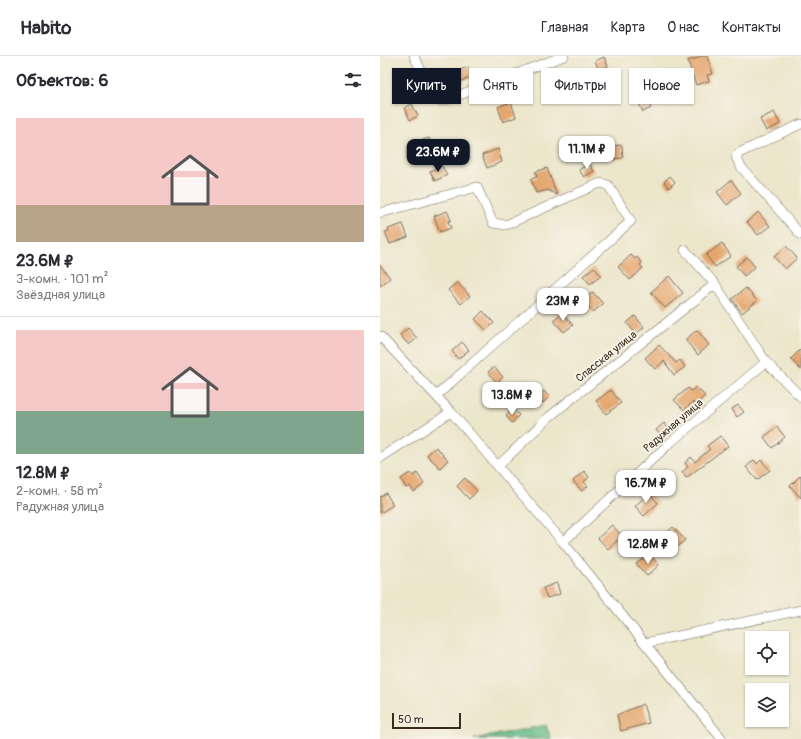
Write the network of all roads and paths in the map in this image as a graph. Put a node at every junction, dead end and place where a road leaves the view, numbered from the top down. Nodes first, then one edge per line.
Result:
1 (414, 56) edge
2 (564, 56) edge
3 (554, 58) edge
4 (801, 124) edge
5 (380, 213) edge
6 (801, 235) edge
7 (685, 250) dead end
8 (715, 284) junction
9 (380, 336) edge
10 (766, 362) junction
11 (436, 396) junction
12 (801, 397) edge
13 (451, 412) junction
14 (380, 458) edge
15 (498, 466) junction
16 (563, 542) junction
17 (801, 610) edge
18 (644, 643) junction
19 (722, 739) edge

1 - 3 street
2 - 3 street
4 - 6 street
5 - 11 street
7 - 8 street
8 - 10 street
8 - 15 street, Спасская улица
9 - 11 street
10 - 12 street
10 - 16 street, Радужная улица
11 - 13 street
13 - 14 street
13 - 15 street
15 - 16 street
16 - 18 street
17 - 18 street
18 - 19 street

